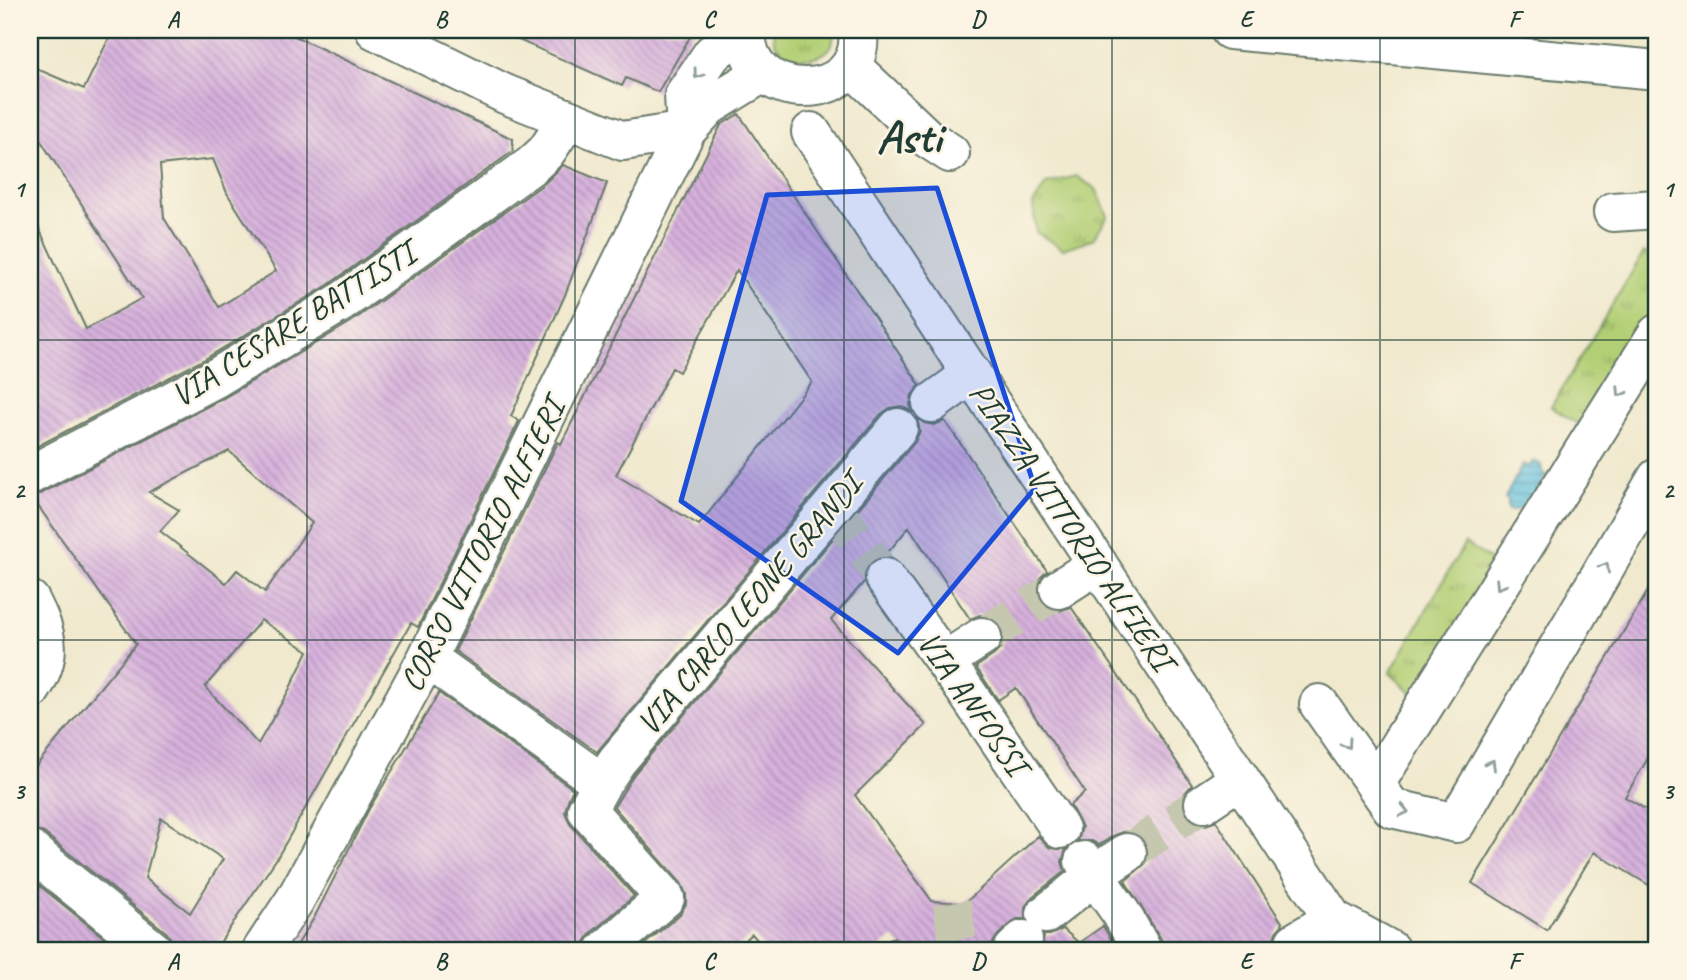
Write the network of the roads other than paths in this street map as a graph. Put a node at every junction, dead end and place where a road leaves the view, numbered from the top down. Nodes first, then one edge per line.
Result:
1 (375, 30) edge
2 (741, 30) edge
3 (747, 30) edge
4 (889, 30) edge
5 (1230, 30) edge
6 (1274, 32) edge
7 (855, 50) edge
8 (1657, 70) edge
9 (769, 77) junction
10 (818, 88) junction
11 (568, 118) junction
12 (686, 131) junction
13 (811, 132) junction
14 (950, 153) dead end
15 (1657, 209) edge
16 (1613, 212) dead end
17 (1657, 334) edge
18 (972, 374) junction
19 (932, 403) dead end
20 (898, 428) dead end
21 (30, 475) edge
22 (1657, 478) edge
23 (1097, 564) junction
24 (885, 578) tunnel mouth
25 (1059, 589) tunnel mouth
26 (30, 600) edge
27 (982, 637) tunnel mouth
28 (427, 658) junction
29 (945, 661) junction
30 (30, 691) edge
31 (1319, 704) dead end
32 (610, 772) junction
33 (1240, 779) junction
34 (1375, 783) junction
35 (1204, 803) tunnel mouth
36 (1060, 829) dead end
37 (30, 850) edge
38 (1333, 919) junction
39 (1027, 935) edge
40 (1296, 942) dead end
41 (153, 950) edge
42 (262, 950) edge
43 (605, 950) edge
44 (1142, 950) edge
45 (1390, 950) edge

1 - 11 street
2 -> 12 street, CORSO VITTORIO ALFIERI
3 - 9 street, PIAZZA VITTORIO ALFIERI
4 - 7 street
5 - 6 street
6 - 8 street
7 - 10 street
7 - 14 street
9 - 10 street
9 - 12 street, CORSO VITTORIO ALFIERI
9 - 13 street, PIAZZA VITTORIO ALFIERI
10 - 13 street
11 - 12 street
11 - 21 street, VIA CESARE BATTISTI
12 - 28 street, CORSO VITTORIO ALFIERI
13 - 18 street, PIAZZA VITTORIO ALFIERI
15 - 16 street
17 -> 34 street
18 - 19 street
18 - 23 street, PIAZZA VITTORIO ALFIERI
20 - 32 street, VIA CARLO LEONE GRANDI
34 -> 22 street
23 - 25 street
23 - 33 street, PIAZZA VITTORIO ALFIERI
24 - 29 street, VIA ANFOSSI
26 - 30 street
27 - 29 street
28 - 32 street
28 - 42 street, CORSO VITTORIO ALFIERI
29 - 36 street, VIA ANFOSSI
31 -> 34 street
32 - 43 street, VIA CARLO LEONE GRANDI
33 - 35 street
33 - 38 street, PIAZZA VITTORIO ALFIERI
37 - 41 street
38 - 40 street
38 - 45 street
39 - 44 street

